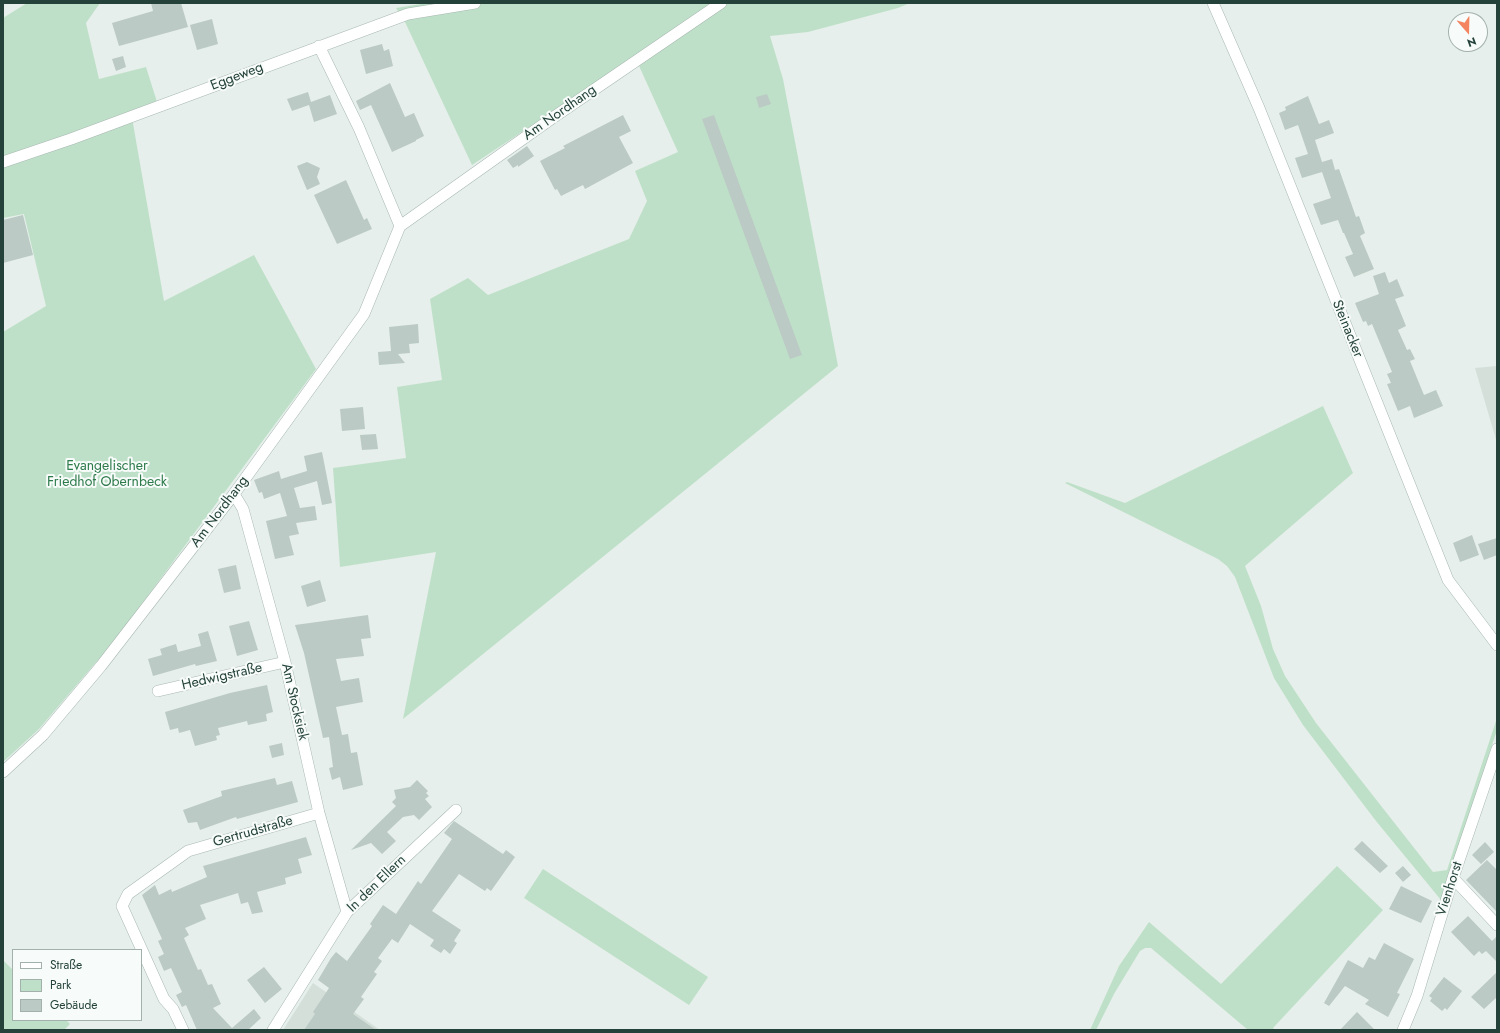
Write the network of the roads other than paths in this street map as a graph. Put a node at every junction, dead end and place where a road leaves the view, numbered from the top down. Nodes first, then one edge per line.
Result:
1 (475, 3) edge
2 (721, 3) edge
3 (1213, 3) edge
4 (319, 46) junction
5 (3, 162) edge
6 (400, 226) junction
7 (234, 494) junction
8 (1497, 645) edge
9 (285, 662) junction
10 (158, 691) dead end
11 (1497, 748) edge
12 (3, 772) edge
13 (456, 810) dead end
14 (319, 814) junction
15 (1453, 878) junction
16 (347, 912) junction
17 (1497, 925) edge
18 (141, 949) edge
19 (142, 950) edge
20 (183, 1030) edge
21 (273, 1030) edge
22 (1403, 1030) edge

1 - 4 street, Eggeweg
2 - 6 street, Am Nordhang
3 - 8 street, Steinacker
4 - 5 street, Eggeweg
4 - 6 street
6 - 7 street, Am Nordhang
7 - 9 street, Am Stocksiek
7 - 12 street, Am Nordhang
9 - 10 street, Hedwigstraße
9 - 14 street, Am Stocksiek
11 - 15 street, Vienhorst
13 - 16 street, In den Ellern
14 - 16 street, Am Stocksiek
14 - 18 street, Gertrudstraße
15 - 17 street
15 - 22 street, Vienhorst
16 - 21 street, In den Ellern
19 - 20 street, Gertrudstraße

